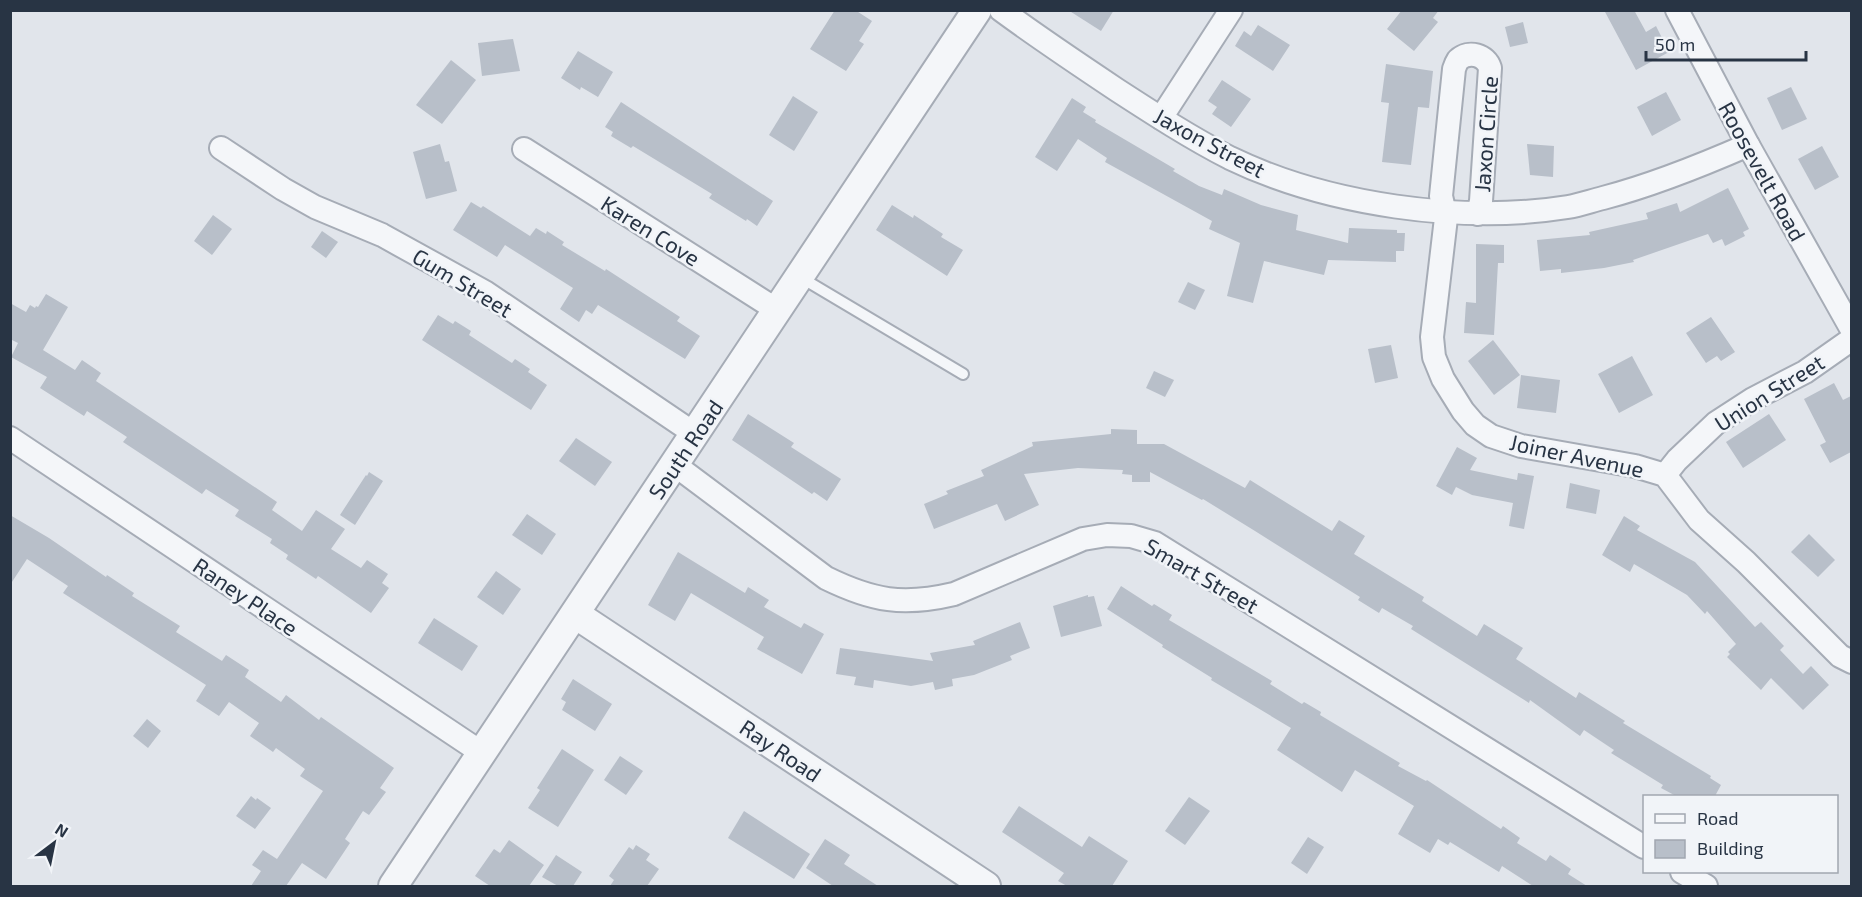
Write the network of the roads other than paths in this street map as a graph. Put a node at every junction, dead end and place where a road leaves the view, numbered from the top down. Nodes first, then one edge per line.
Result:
1 (977, 10) edge
2 (1001, 10) edge
3 (1231, 10) edge
4 (1677, 10) edge
5 (1161, 118) junction
6 (1748, 145) junction
7 (221, 148) dead end
8 (524, 149) dead end
9 (1445, 211) junction
10 (1478, 214) junction
11 (800, 277) junction
12 (777, 310) junction
13 (1851, 330) edge
14 (1851, 339) edge
15 (963, 374) dead end
16 (695, 434) junction
17 (10, 438) edge
18 (675, 465) junction
19 (1665, 475) junction
20 (575, 614) junction
21 (1851, 662) edge
22 (482, 753) junction
23 (1643, 846) edge
24 (1684, 873) edge
25 (393, 886) edge
26 (986, 886) edge
27 (1706, 886) edge

1 - 11 street, South Road
2 - 5 street, Jaxon Street
3 - 5 street
4 - 6 street, Roosevelt Road
5 - 9 street, Jaxon Street
6 - 10 street, Jaxon Street
6 - 13 street, Roosevelt Road
7 - 16 street, Gum Street
8 - 12 street, Karen Cove
9 - 10 street, Jaxon Street
9 - 10 street, Jaxon Circle
9 - 19 street, Joiner Avenue
11 - 12 street, South Road
11 - 15 lane
12 - 16 street, South Road
14 - 19 street, Union Street
16 - 18 street, South Road
17 - 22 street, Raney Place
18 - 20 street, South Road
18 - 23 street, Smart Street
19 - 21 street, Joiner Avenue
20 - 22 street, South Road
20 - 26 street, Ray Road
22 - 25 street, South Road
24 - 27 street

